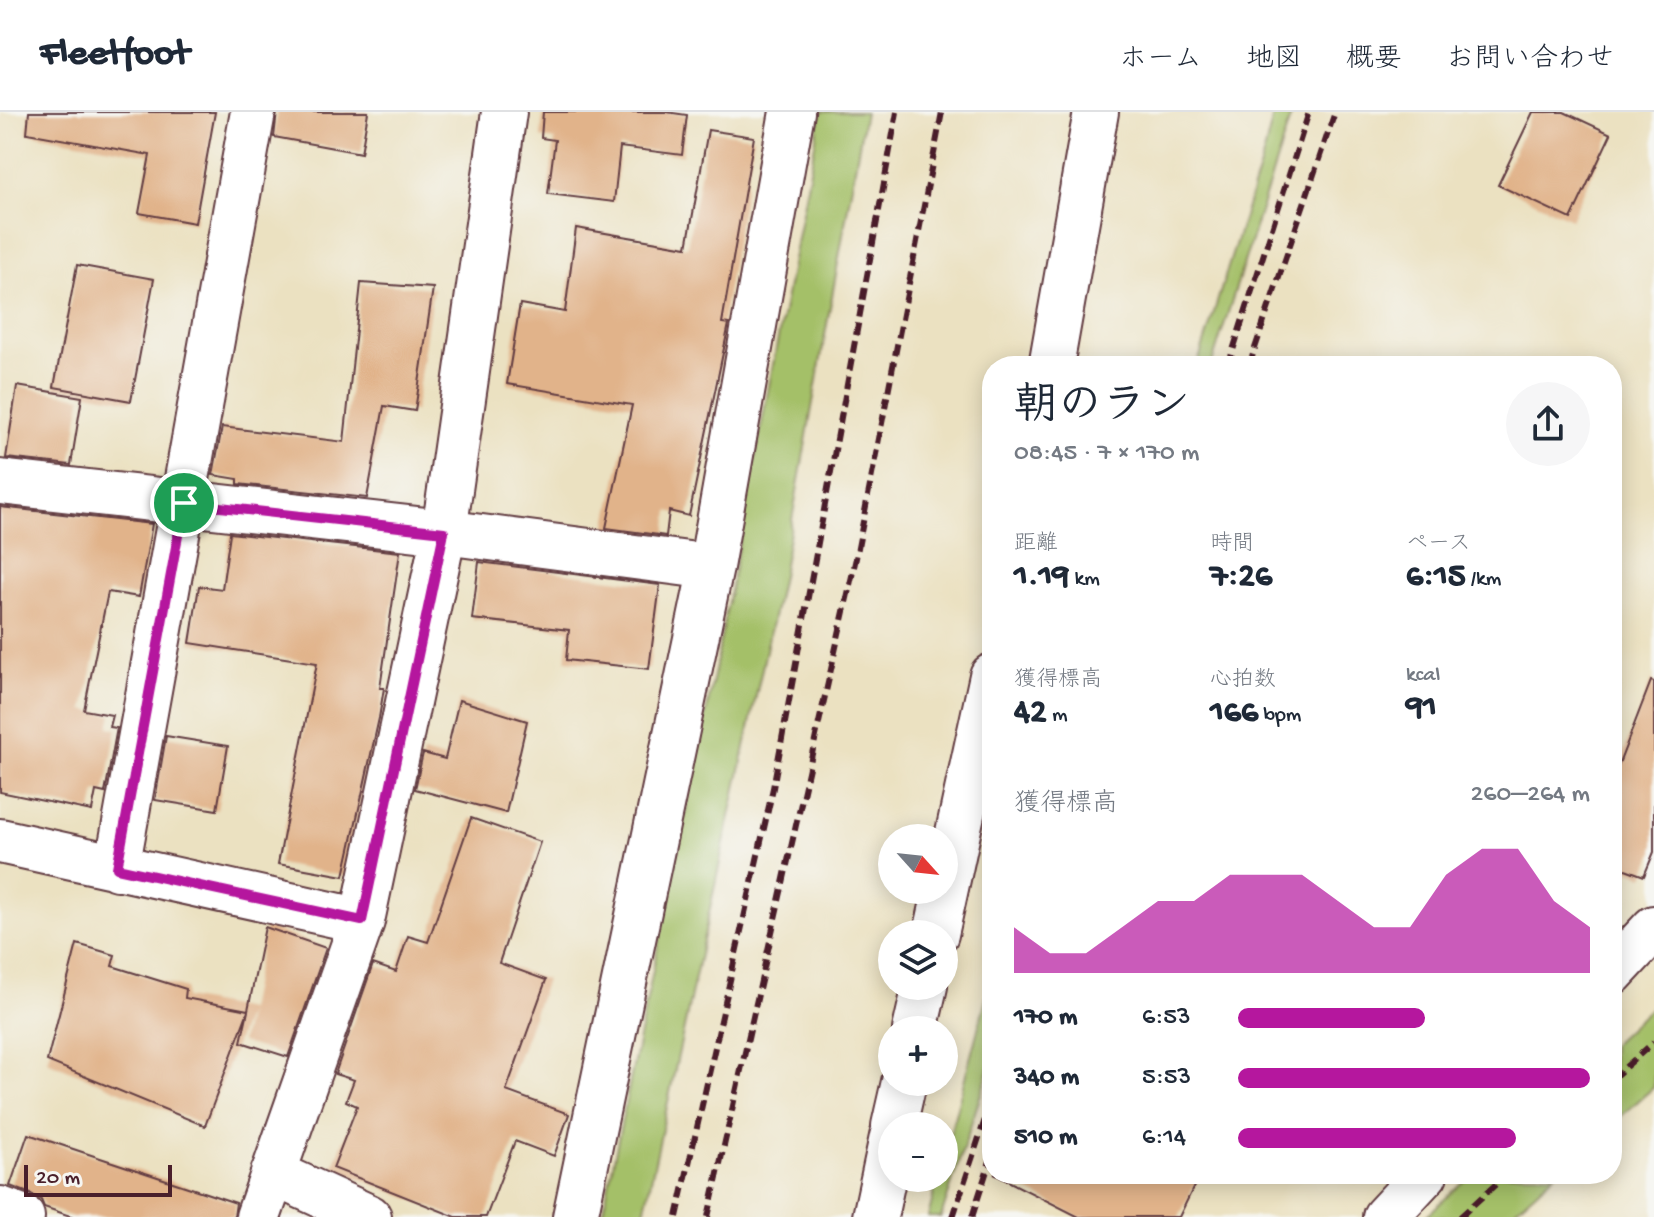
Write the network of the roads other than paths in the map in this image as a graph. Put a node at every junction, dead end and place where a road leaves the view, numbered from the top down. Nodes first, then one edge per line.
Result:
1 (253, 112) edge
2 (504, 112) edge
3 (792, 112) edge
4 (1096, 112) edge
5 (1053, 356) edge
6 (0, 482) edge
7 (184, 503) junction
8 (444, 532) junction
9 (711, 567) junction
10 (982, 722) edge
11 (0, 841) edge
12 (117, 868) junction
13 (939, 920) edge
14 (362, 921) junction
15 (1654, 928) edge
16 (1622, 962) edge
17 (273, 1173) junction
18 (1416, 1184) edge
19 (880, 1192) edge
20 (0, 1209) edge
21 (22, 1217) edge
22 (258, 1217) edge
23 (369, 1217) edge
24 (575, 1217) edge
25 (875, 1217) edge
26 (1385, 1217) edge

1 - 7 street
2 - 8 street
3 - 9 street
4 - 5 street
6 - 7 street
7 - 8 street
7 - 12 street
8 - 9 street
8 - 14 street
9 - 24 street
10 - 13 street
11 - 12 street
12 - 14 street
14 - 17 street
15 - 16 street
17 - 22 street
17 - 23 street
18 - 26 street
19 - 25 street
20 - 21 street

